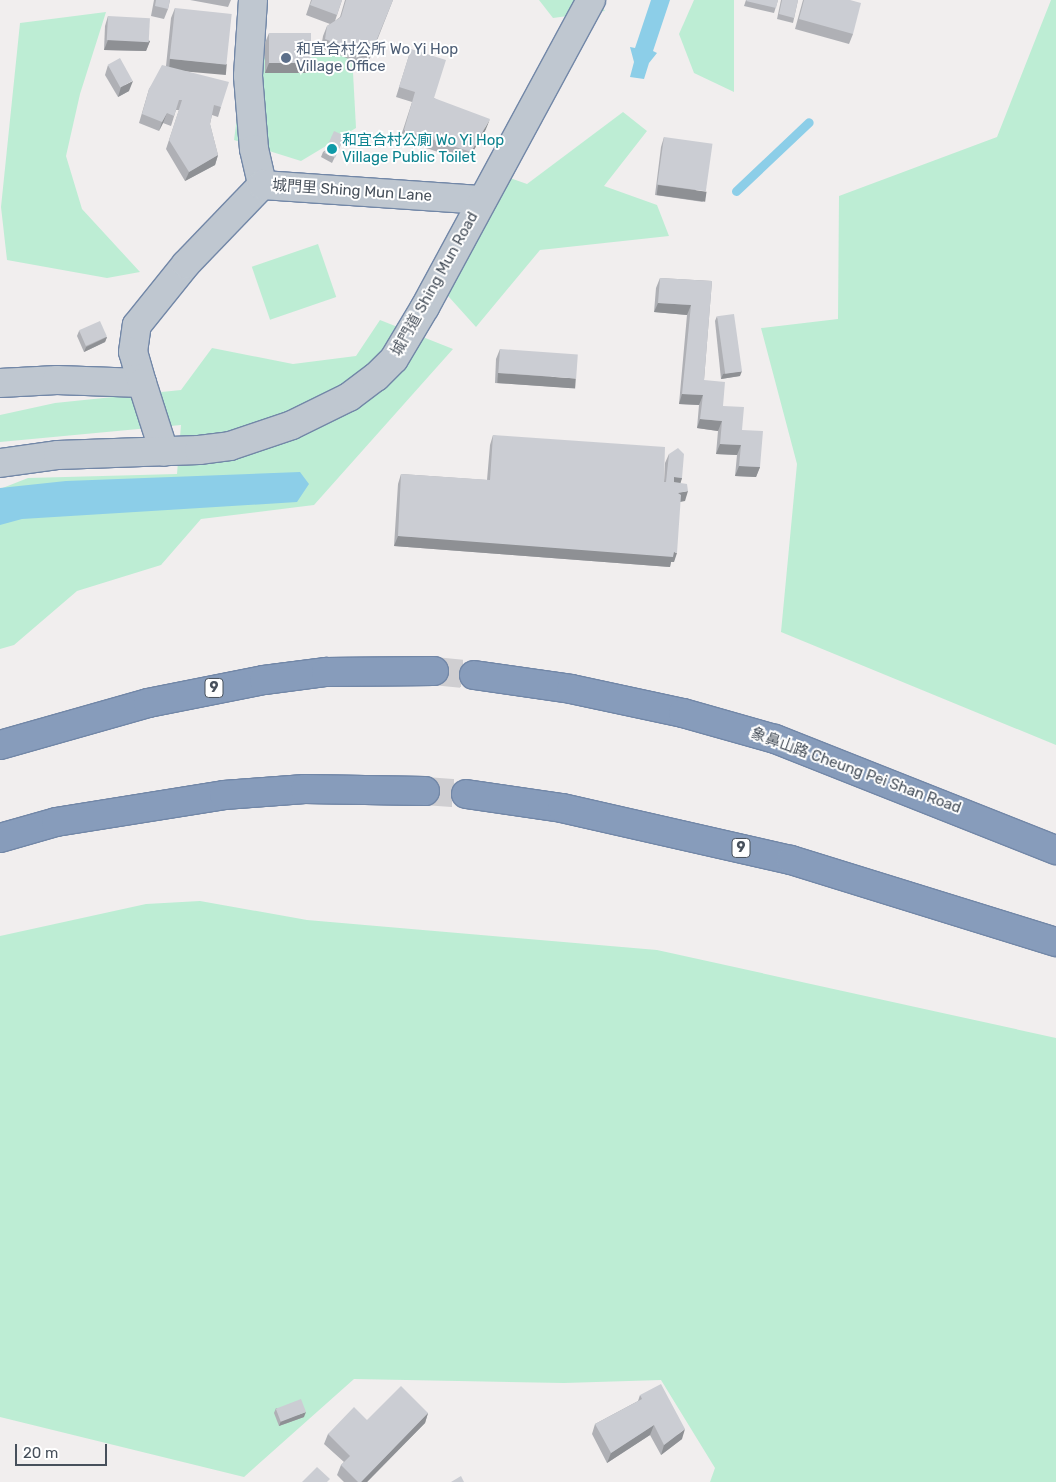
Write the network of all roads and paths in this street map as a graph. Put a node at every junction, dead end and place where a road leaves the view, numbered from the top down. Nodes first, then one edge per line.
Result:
1 (253, 0) edge
2 (591, 0) edge
3 (262, 185) junction
4 (480, 200) junction
5 (0, 384) edge
6 (142, 384) junction
7 (164, 452) junction
8 (0, 463) edge
9 (434, 671) tunnel mouth
10 (474, 675) tunnel mouth
11 (0, 745) edge
12 (426, 791) tunnel mouth
13 (466, 794) tunnel mouth
14 (0, 838) edge
15 (1056, 850) edge
16 (1056, 942) edge

1 - 3 street
2 - 4 street, 城門道 Shing Mun Road
3 - 4 street, 城門里 Shing Mun Lane
3 - 6 street, 城門里 Shing Mun Lane
4 - 7 street, 城門道 Shing Mun Road
5 - 6 street
6 - 7 street, 城門里 Shing Mun Lane
7 - 8 street, 城門道 Shing Mun Road
9 - 11 highway, 9
10 - 15 highway, 象鼻山路 Cheung Pei Shan Road
12 - 14 highway
13 - 16 highway, 9

